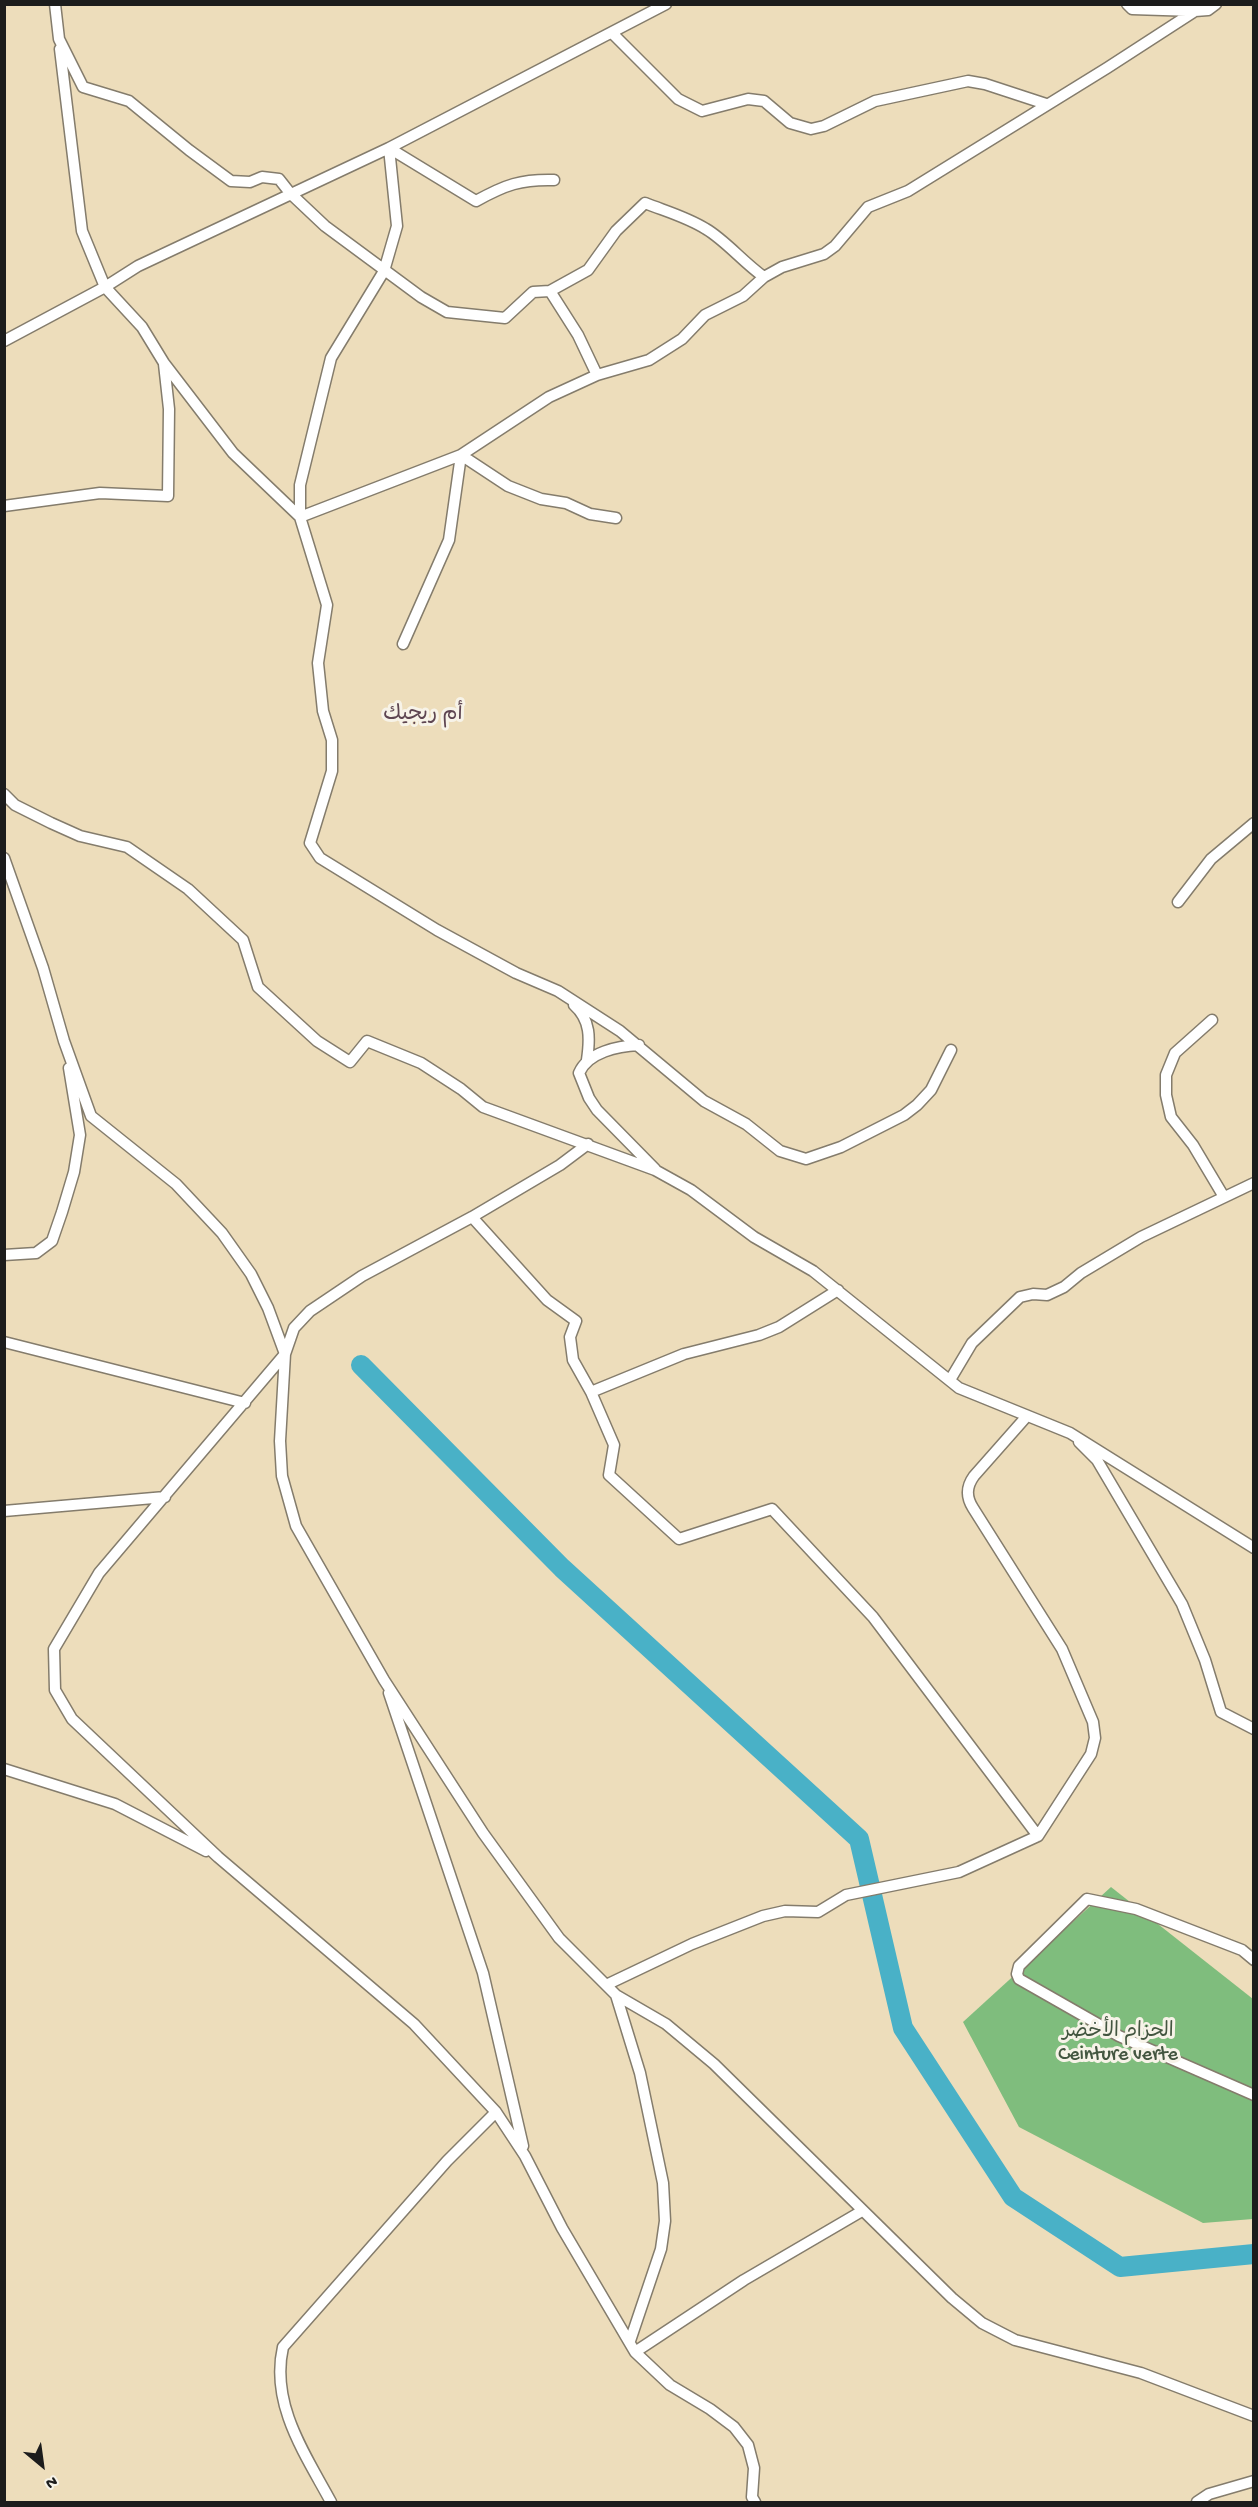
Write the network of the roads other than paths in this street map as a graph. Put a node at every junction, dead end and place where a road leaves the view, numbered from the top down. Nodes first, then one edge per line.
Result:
1 (55, 4) edge
2 (666, 4) edge
3 (1127, 4) edge
4 (1216, 4) edge
5 (1195, 11) junction
6 (612, 33) junction
7 (59, 39) junction
8 (1047, 104) junction
9 (389, 148) junction
10 (554, 180) dead end
11 (290, 194) junction
12 (384, 272) junction
13 (764, 277) junction
14 (105, 287) junction
15 (550, 291) junction
16 (4, 341) edge
17 (164, 363) junction
18 (597, 375) junction
19 (461, 455) junction
20 (4, 506) edge
21 (300, 517) junction
22 (616, 518) dead end
23 (403, 645) dead end
24 (4, 794) edge
25 (1254, 822) edge
26 (4, 858) edge
27 (1178, 902) dead end
28 (558, 991) junction
29 (1212, 1020) dead end
30 (64, 1041) junction
31 (639, 1045) junction
32 (951, 1050) dead end
33 (587, 1060) junction
34 (588, 1144) junction
35 (655, 1170) junction
36 (1254, 1183) edge
37 (1224, 1197) junction
38 (472, 1216) junction
39 (4, 1255) edge
40 (838, 1290) junction
41 (4, 1342) edge
42 (285, 1354) junction
43 (950, 1380) junction
44 (591, 1392) junction
45 (245, 1403) junction
46 (1027, 1416) junction
47 (1070, 1433) junction
48 (165, 1497) junction
49 (4, 1511) edge
50 (1254, 1548) edge
51 (384, 1680) junction
52 (1254, 1729) edge
53 (4, 1769) edge
54 (1038, 1836) junction
55 (218, 1857) junction
56 (1254, 1960) edge
57 (606, 1984) junction
58 (616, 1995) junction
59 (1254, 2095) edge
60 (496, 2112) junction
61 (525, 2156) junction
62 (862, 2211) junction
63 (630, 2341) junction
64 (635, 2352) junction
65 (1254, 2416) edge
66 (1254, 2481) edge
67 (753, 2501) edge
68 (331, 2502) edge
69 (1197, 2502) edge

1 - 7 street
2 - 6 street
3 - 5 street
4 - 5 street
5 - 8 street
6 - 8 street
6 - 9 street
7 - 11 street
7 - 14 street
8 - 13 street
9 - 10 street
9 - 11 street
9 - 12 street
11 - 12 street
11 - 14 street
12 - 15 street
12 - 21 street
13 - 15 street
13 - 18 street
14 - 16 street
14 - 17 street
15 - 18 street
17 - 20 street
17 - 21 street
18 - 19 street
19 - 21 street
19 - 22 street
19 - 23 street
21 - 28 street
24 - 34 street
25 - 27 street
26 - 30 street
28 - 31 street
28 - 33 street
29 - 37 street
30 - 39 street
30 - 42 street
31 - 32 street
31 - 33 street
33 - 35 street
34 - 35 street
34 - 38 street
35 - 40 street
36 - 37 street
37 - 43 street
38 - 42 street
38 - 44 street
40 - 43 street
40 - 44 street
41 - 45 street
42 - 45 street
42 - 51 street
43 - 46 street
44 - 54 street
45 - 48 street
46 - 47 street
46 - 54 street
47 - 50 street
47 - 52 street
48 - 49 street
48 - 55 street
51 - 57 street
51 - 61 street
53 - 55 street
54 - 57 street
55 - 60 street
56 - 59 street
57 - 58 street
58 - 62 street
58 - 63 street
60 - 61 street
60 - 68 street
61 - 63 street
62 - 64 street
62 - 65 street
63 - 64 street
64 - 67 street
66 - 69 street

